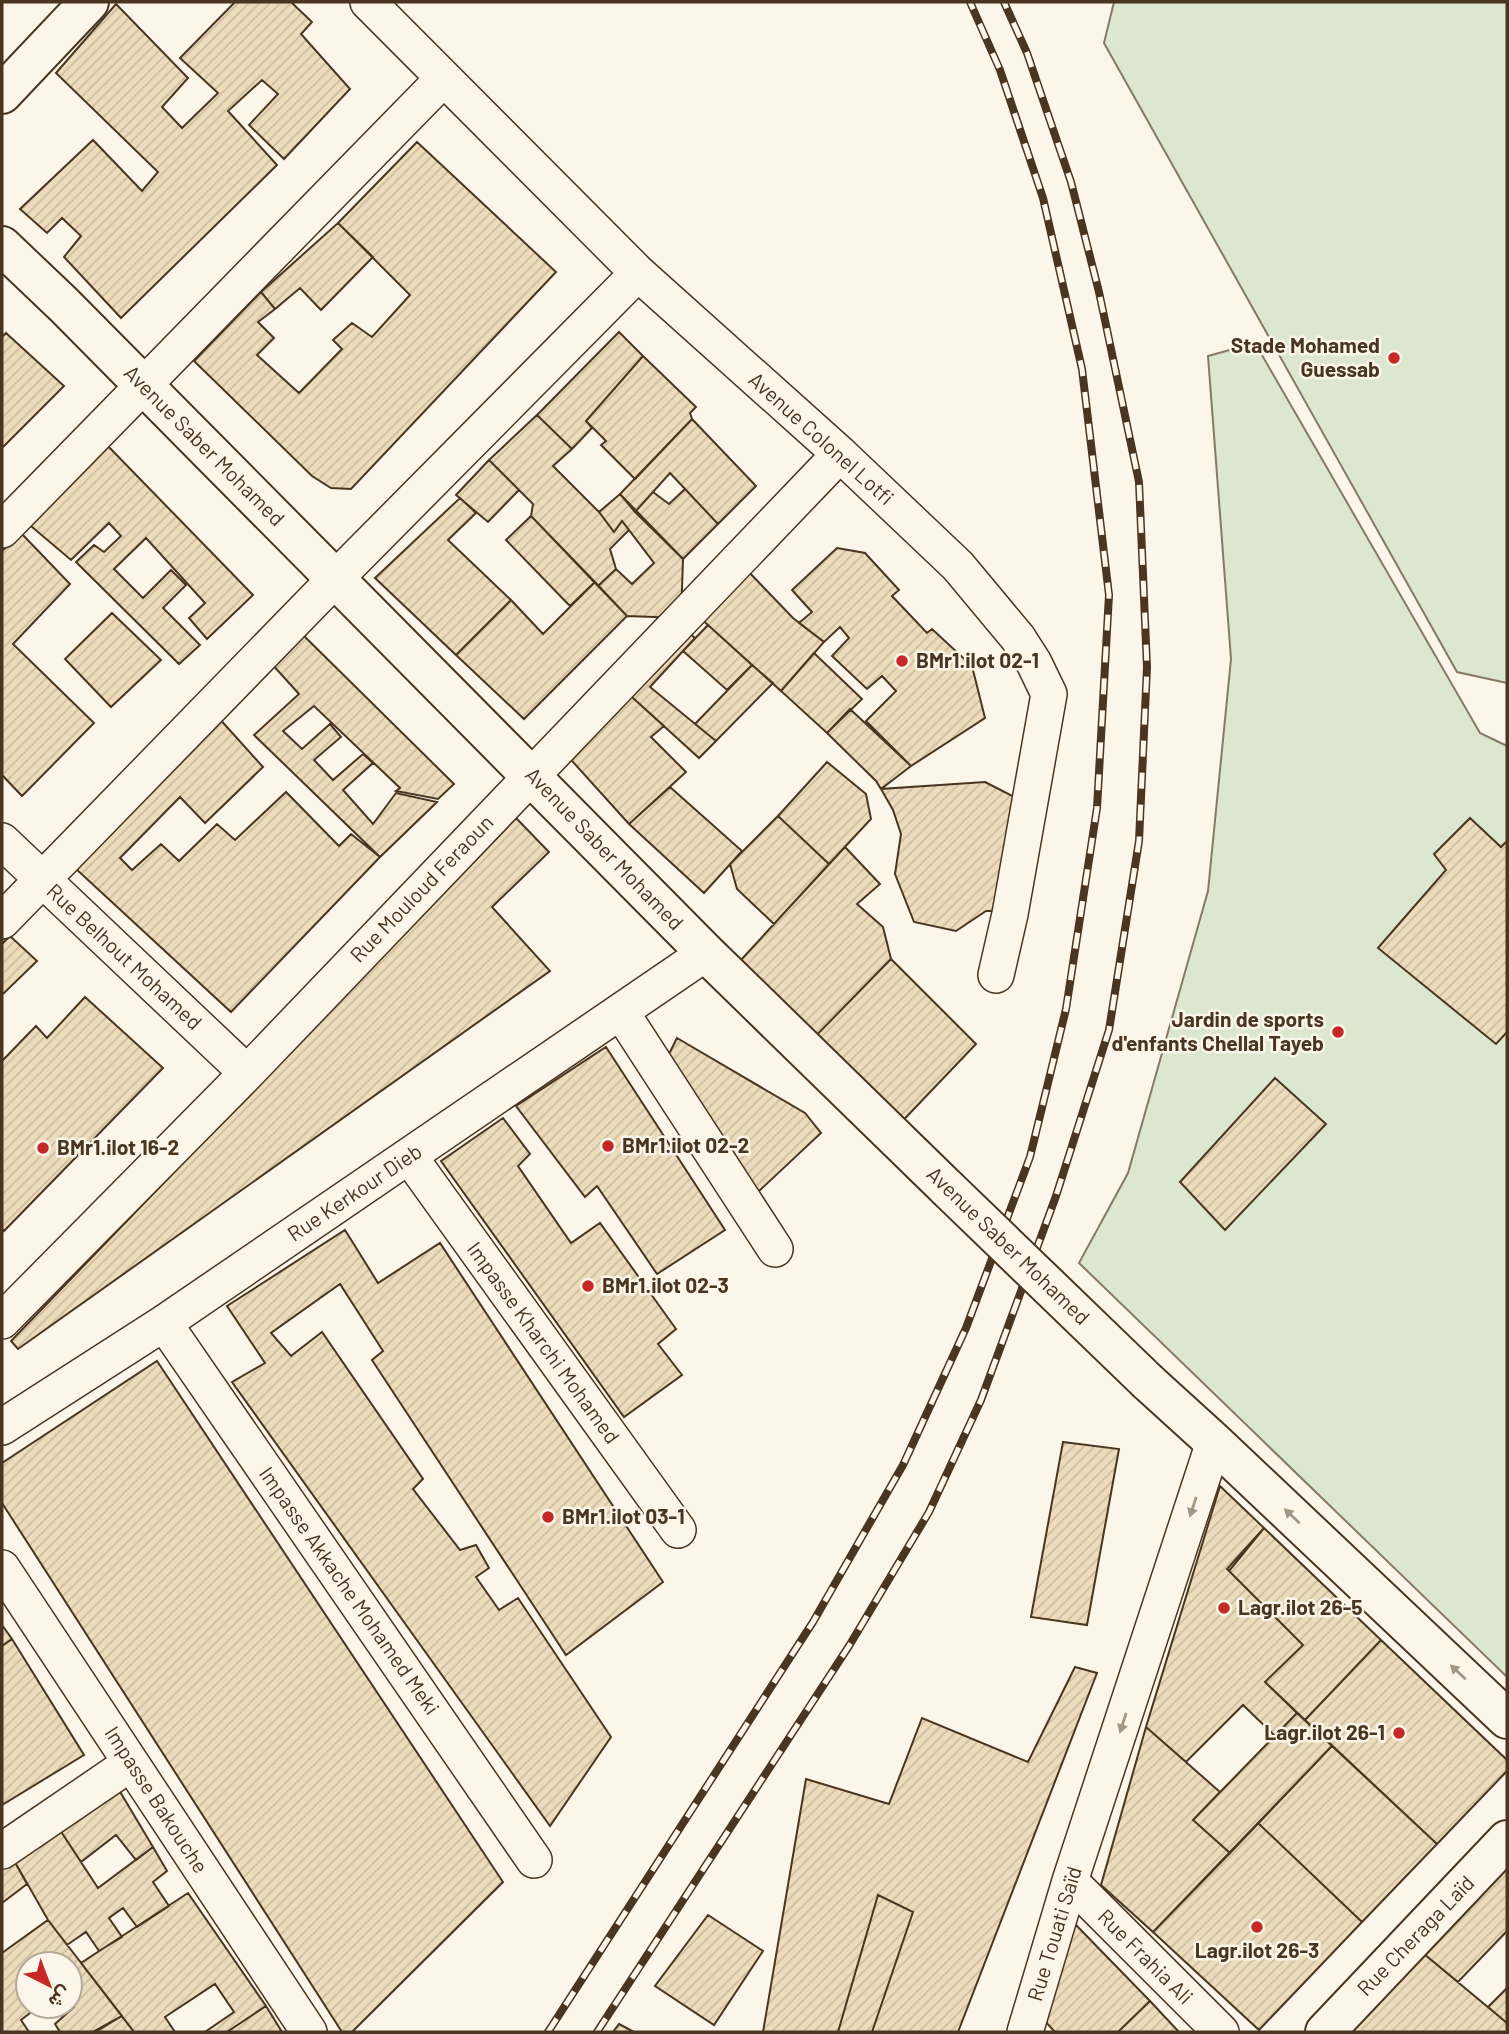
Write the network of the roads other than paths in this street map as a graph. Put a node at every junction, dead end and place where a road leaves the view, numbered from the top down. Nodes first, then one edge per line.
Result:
1 (89, 2) edge
2 (369, 2) edge
3 (443, 79) junction
4 (2, 94) edge
5 (2, 246) edge
6 (638, 274) junction
7 (144, 386) junction
8 (839, 454) junction
9 (2, 530) edge
10 (336, 578) junction
11 (531, 774) junction
12 (2, 841) edge
13 (42, 879) junction
14 (2, 921) edge
15 (706, 953) junction
16 (996, 975) dead end
17 (621, 1012) junction
18 (247, 1073) junction
19 (409, 1156) junction
20 (775, 1249) dead end
21 (2, 1321) edge
22 (164, 1323) junction
23 (2, 1427) edge
24 (1214, 1442) junction
25 (677, 1530) dead end
26 (2, 1567) edge
27 (1507, 1719) edge
28 (131, 1763) junction
29 (1507, 1840) edge
30 (2, 1851) edge
31 (534, 1860) dead end
32 (1070, 1881) junction
33 (309, 2032) edge
34 (1025, 2032) edge
35 (1221, 2032) edge
36 (1325, 2032) edge

1 - 4 street
2 - 3 street, Avenue Colonel Lotfi
3 - 6 street, Avenue Colonel Lotfi
3 - 7 street
5 - 7 street, Avenue Saber Mohamed
6 - 8 street, Avenue Colonel Lotfi
6 - 10 street
7 - 9 street
7 - 10 street, Avenue Saber Mohamed
8 - 11 street, Rue Mouloud Feraoun
8 - 16 street, Avenue Colonel Lotfi
10 - 11 street, Avenue Saber Mohamed
10 - 13 street
11 - 15 street, Avenue Saber Mohamed
11 - 18 street, Rue Mouloud Feraoun
12 - 13 street, Rue Belhout Mohamed
13 - 14 street
13 - 18 street, Rue Belhout Mohamed
15 - 17 street, Rue Kerkour Dieb
15 - 24 street, Avenue Saber Mohamed, bridge
17 - 19 street, Rue Kerkour Dieb
17 - 20 street
18 - 21 street, Rue Mouloud Feraoun
19 - 22 street, Rue Kerkour Dieb
19 - 25 street, Impasse Kharchi Mohamed
22 - 23 street, Rue Kerkour Dieb
22 - 31 street, Impasse Akkache Mohamed Meki
27 -> 24 street, Avenue Saber Mohamed
24 -> 32 street, Rue Touati Saïd
26 - 28 street, Impasse Bakouche
28 - 30 street
28 - 33 street, Impasse Bakouche
29 - 36 street, Rue Cheraga Laïd
32 - 34 street, Rue Touati Saïd
32 - 35 street, Rue Frahia Ali

